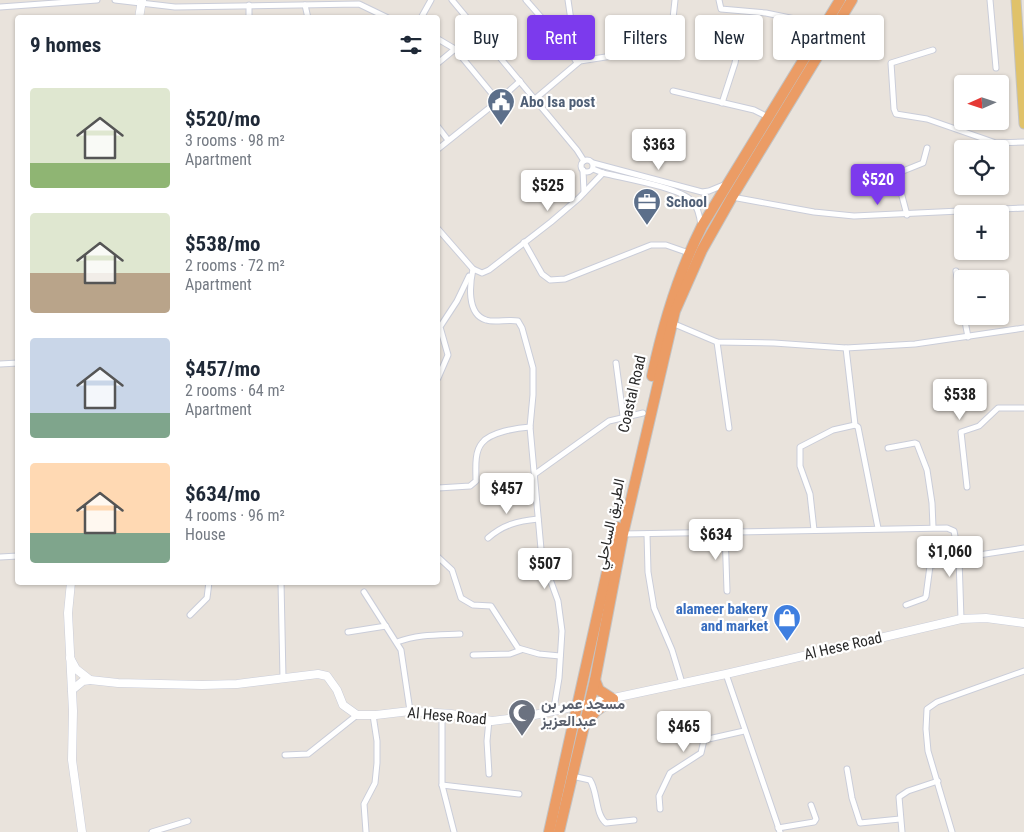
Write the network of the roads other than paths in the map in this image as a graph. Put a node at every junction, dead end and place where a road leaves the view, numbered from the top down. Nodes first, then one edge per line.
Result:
1 (97, 0) edge
2 (115, 0) edge
3 (431, 0) edge
4 (452, 0) edge
5 (526, 0) edge
6 (568, 0) edge
7 (675, 0) edge
8 (719, 0) edge
9 (840, 0) edge
10 (852, 0) edge
11 (990, 0) edge
12 (1016, 0) edge
13 (142, 2) edge
14 (296, 2) edge
15 (359, 2) edge
16 (249, 5) junction
17 (305, 5) junction
18 (0, 7) edge
19 (140, 15) edge
20 (249, 15) edge
21 (307, 15) edge
22 (383, 15) edge
23 (423, 15) edge
24 (776, 15) edge
25 (831, 15) edge
26 (440, 40) edge
27 (454, 49) junction
28 (933, 50) dead end
29 (440, 60) edge
30 (734, 60) edge
31 (804, 60) edge
32 (579, 62) junction
33 (996, 68) dead end
34 (520, 81) junction
35 (673, 90) dead end
36 (535, 99) junction
37 (498, 101) junction
38 (722, 103) junction
39 (769, 117) junction
40 (1024, 123) edge
41 (440, 130) edge
42 (448, 140) junction
43 (1024, 142) edge
44 (440, 147) edge
45 (927, 148) dead end
46 (584, 161) junction
47 (592, 168) junction
48 (582, 170) junction
49 (603, 173) junction
50 (594, 182) junction
51 (726, 183) junction
52 (584, 192) junction
53 (732, 197) junction
54 (1024, 208) edge
55 (907, 215) junction
56 (702, 226) junction
57 (440, 231) edge
58 (524, 242) junction
59 (689, 253) junction
60 (472, 269) junction
61 (672, 323) junction
62 (966, 325) edge
63 (440, 327) edge
64 (440, 327) edge
65 (1024, 328) edge
66 (968, 337) junction
67 (717, 342) junction
68 (846, 348) junction
69 (15, 363) edge
70 (616, 363) dead end
71 (0, 364) edge
72 (440, 373) edge
73 (1024, 408) edge
74 (643, 413) junction
75 (623, 416) junction
76 (855, 425) junction
77 (530, 427) junction
78 (729, 428) dead end
79 (888, 448) dead end
80 (535, 474) junction
81 (967, 487) dead end
82 (440, 488) edge
83 (496, 491) dead end
84 (535, 491) junction
85 (538, 519) junction
86 (933, 527) junction
87 (878, 528) junction
88 (814, 530) junction
89 (725, 531) junction
90 (623, 534) junction
91 (647, 534) junction
92 (488, 538) dead end
93 (1024, 548) edge
94 (15, 556) edge
95 (0, 557) edge
96 (959, 558) junction
97 (440, 559) edge
98 (71, 585) edge
99 (209, 585) edge
100 (281, 585) edge
101 (726, 591) dead end
102 (364, 592) dead end
103 (906, 605) dead end
104 (190, 615) dead end
105 (961, 619) junction
106 (1024, 623) edge
107 (386, 626) junction
108 (348, 632) dead end
109 (460, 634) dead end
110 (397, 642) junction
111 (522, 650) junction
112 (473, 655) dead end
113 (560, 656) junction
114 (70, 658) junction
115 (1024, 671) edge
116 (726, 674) junction
117 (283, 678) junction
118 (90, 680) junction
119 (595, 680) junction
120 (682, 684) junction
121 (72, 690) junction
122 (613, 699) junction
123 (589, 704) junction
124 (577, 706) junction
125 (410, 711) junction
126 (552, 712) junction
127 (442, 713) junction
128 (357, 715) junction
129 (373, 715) junction
130 (489, 720) junction
131 (584, 728) junction
132 (744, 731) junction
133 (285, 755) dead end
134 (847, 769) dead end
135 (489, 774) dead end
136 (572, 775) junction
137 (938, 781) junction
138 (442, 785) junction
139 (519, 794) dead end
140 (811, 806) dead end
141 (660, 809) dead end
142 (900, 819) junction
143 (634, 820) dead end
144 (188, 821) dead end
145 (779, 830) edge
146 (82, 832) edge
147 (152, 832) edge
148 (366, 832) edge
149 (454, 832) edge
150 (549, 832) edge
151 (559, 832) edge
152 (902, 832) edge
153 (952, 832) edge

1 - 18 street
2 - 13 street
3 - 23 street
4 - 34 street
5 - 32 street
6 - 32 street
7 - 32 street
8 - 24 street
9 - 25 highway, Coastal Road
10 - 53 highway
11 - 33 street
12 - 40 main road
13 - 16 street
13 - 19 street
14 - 16 street
14 - 17 street
15 - 17 street
15 - 22 street
16 - 20 street
17 - 21 street
26 - 27 street
27 - 29 street
27 - 37 street
28 - 43 street
30 - 38 street
31 - 39 highway, Coastal Road
32 - 36 street
34 - 36 street
34 - 37 street
35 - 38 street
36 - 46 street
37 - 42 street
38 - 39 street
39 - 51 highway, Coastal Road
41 - 42 street
42 - 44 street
45 - 55 street
46 - 47 street
46 - 48 street
47 - 48 street
47 - 49 street
47 - 50 street
47 - 51 street
48 - 52 street
49 - 50 street
49 - 56 street
50 - 52 street
51 - 56 highway, Coastal Road
52 - 58 street
53 - 55 street
53 - 61 highway, الطريق الساحلي
54 - 55 street
56 - 59 highway, Coastal Road
57 - 60 street
58 - 59 street
58 - 60 street
59 - 74 highway, Coastal Road
60 - 64 street
60 - 77 street
61 - 67 street
61 - 90 highway, الطريق الساحلي
62 - 66 street
63 - 72 street
65 - 66 street
66 - 68 street
67 - 68 street
67 - 78 street
68 - 76 street
69 - 71 street
70 - 75 street
73 - 81 street
74 - 75 street
74 - 124 highway, Coastal Road
75 - 80 street
76 - 87 street
76 - 88 street
77 - 80 street
77 - 82 street
79 - 86 street
80 - 84 street
83 - 84 street
84 - 85 street
85 - 92 street
85 - 113 street
86 - 87 street
86 - 96 street
87 - 88 street
88 - 89 street
89 - 91 street
89 - 101 street
90 - 91 street
90 - 119 highway, الطريق الساحلي
91 - 120 street
93 - 96 street
94 - 95 street
96 - 103 street
96 - 105 street
97 - 111 street
98 - 114 street
99 - 104 street
100 - 117 street
102 - 107 street
105 - 106 street, Al Hese Road
105 - 116 street, Al Hese Road
107 - 108 street
107 - 110 street
109 - 110 street
110 - 125 street
111 - 112 street
111 - 113 street
113 - 126 street
114 - 118 street
114 - 121 street
115 - 137 street
116 - 120 street, Al Hese Road
116 - 132 street
117 - 118 street
117 - 128 street
118 - 121 street
119 - 122 highway
119 - 123 highway, الطريق الساحلي
120 - 122 street, Al Hese Road
121 - 146 street
122 - 123 street, Al Hese Road
122 - 131 highway
123 - 124 street, Al Hese Road
123 - 131 highway, الطريق الساحلي
124 - 126 street, Al Hese Road
124 - 150 highway, Coastal Road
125 - 127 street, Al Hese Road
125 - 129 street, Al Hese Road
126 - 130 street, Al Hese Road
127 - 130 street, Al Hese Road
127 - 138 street
128 - 129 street, Al Hese Road
128 - 133 street
129 - 148 street
130 - 135 street
131 - 136 highway, الطريق الساحلي
132 - 141 street
132 - 145 street
134 - 142 street
136 - 143 street
136 - 151 highway, الطريق الساحلي
137 - 142 street
137 - 153 street
138 - 139 street
138 - 149 street
140 - 145 street
142 - 152 street
144 - 147 street

